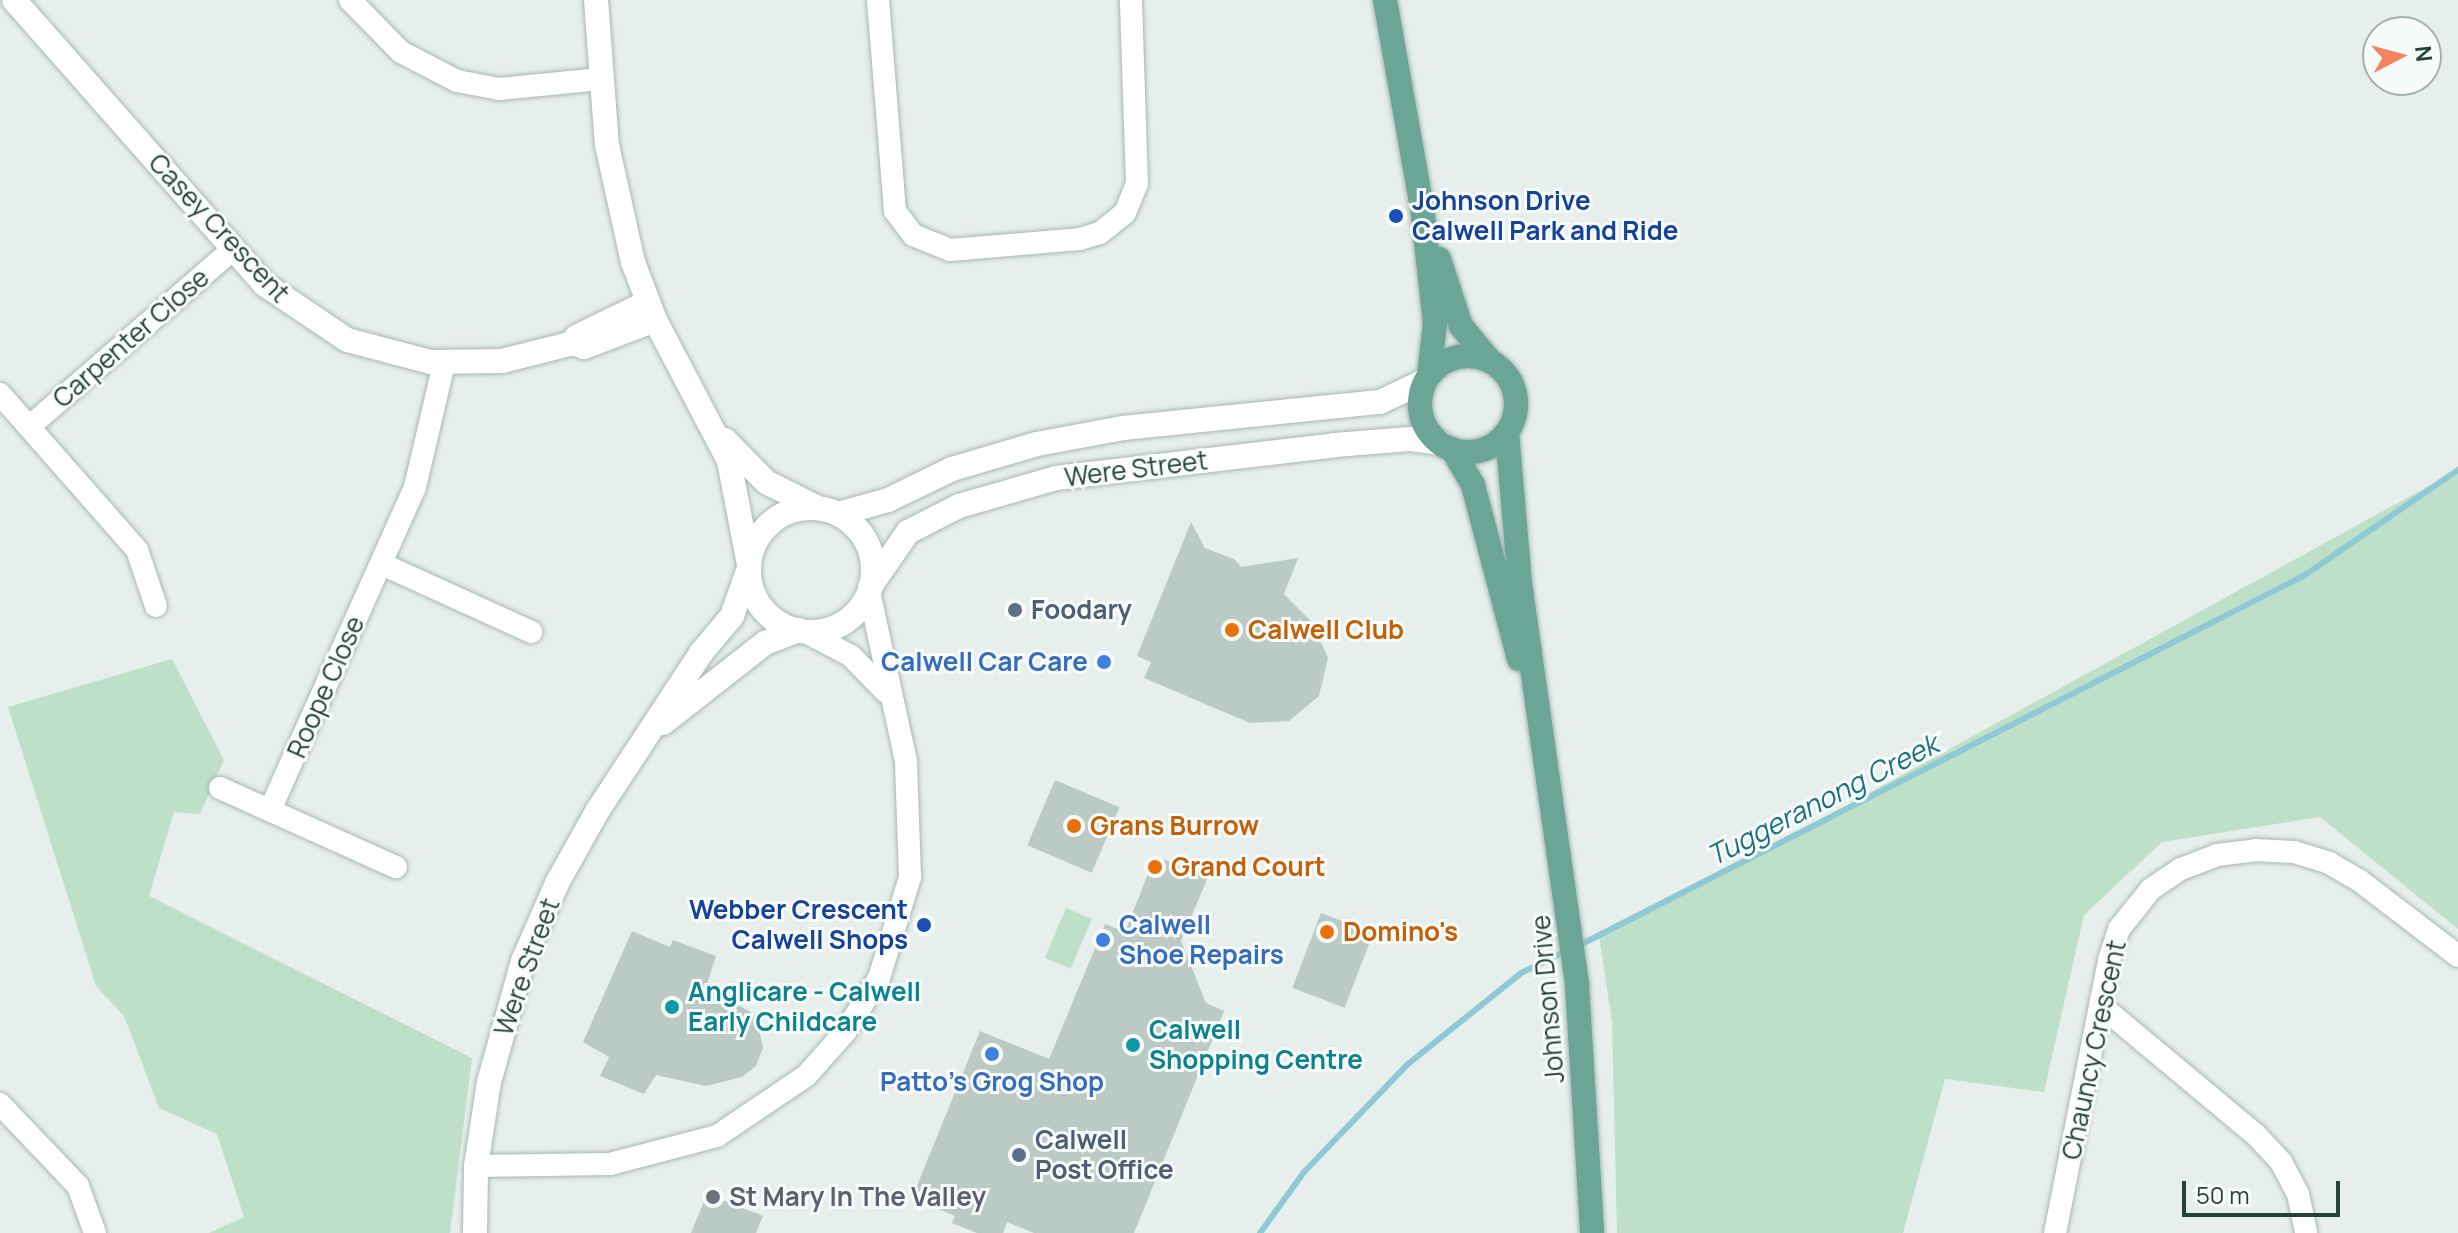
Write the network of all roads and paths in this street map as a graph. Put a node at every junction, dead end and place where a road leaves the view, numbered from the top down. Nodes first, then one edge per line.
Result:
1 (14, 0) edge
2 (350, 0) edge
3 (596, 0) edge
4 (878, 0) edge
5 (1131, 0) edge
6 (1385, 0) edge
7 (601, 79) junction
8 (1422, 207) junction
9 (233, 249) junction
10 (651, 311) junction
11 (1491, 362) junction
12 (444, 363) junction
13 (1428, 378) junction
14 (0, 394) edge
15 (713, 426) junction
16 (29, 427) junction
17 (1507, 432) junction
18 (1447, 446) junction
19 (828, 511) junction
20 (382, 564) junction
21 (749, 566) junction
22 (869, 590) junction
23 (156, 606) dead end
24 (801, 631) junction
25 (531, 632) dead end
26 (887, 693) junction
27 (656, 728) junction
28 (1547, 761) junction
29 (220, 788) dead end
30 (270, 810) junction
31 (396, 867) dead end
32 (2458, 956) edge
33 (2100, 1005) junction
34 (0, 1104) edge
35 (476, 1166) junction
36 (474, 1230) edge
37 (95, 1233) edge
38 (1592, 1233) edge
39 (2055, 1233) edge
40 (2306, 1233) edge

1 - 9 street, Casey Crescent
2 - 7 street
3 - 7 street
4 - 5 street
6 - 8 main road
7 - 10 street
8 - 11 main road
8 - 13 main road
9 - 12 street, Casey Crescent
9 - 16 street, Carpenter Close
10 - 12 street, Casey Crescent
10 - 15 street
11 - 13 main road
11 - 17 main road
12 - 20 street, Roope Close
13 - 18 main road
13 - 19 street, Were Street
14 - 16 street, Carpenter Close
15 - 19 street
15 - 21 street
16 - 23 street, Carpenter Close
17 - 18 main road
17 - 28 main road, Johnson Drive
18 - 22 street, Were Street
18 - 28 main road, Johnson Drive
19 - 21 street
19 - 22 street
20 - 25 street
20 - 30 street, Roope Close
21 - 24 street
21 - 27 street, Were Street
22 - 24 street
22 - 26 street
24 - 26 street
24 - 27 street, Were Street
26 - 35 street
27 - 35 street, Were Street
28 - 38 main road, Johnson Drive
29 - 30 street
30 - 31 street
32 - 33 street, Chauncy Crescent
33 - 39 street, Chauncy Crescent
33 - 40 street
34 - 37 street
35 - 36 street, Were Street

